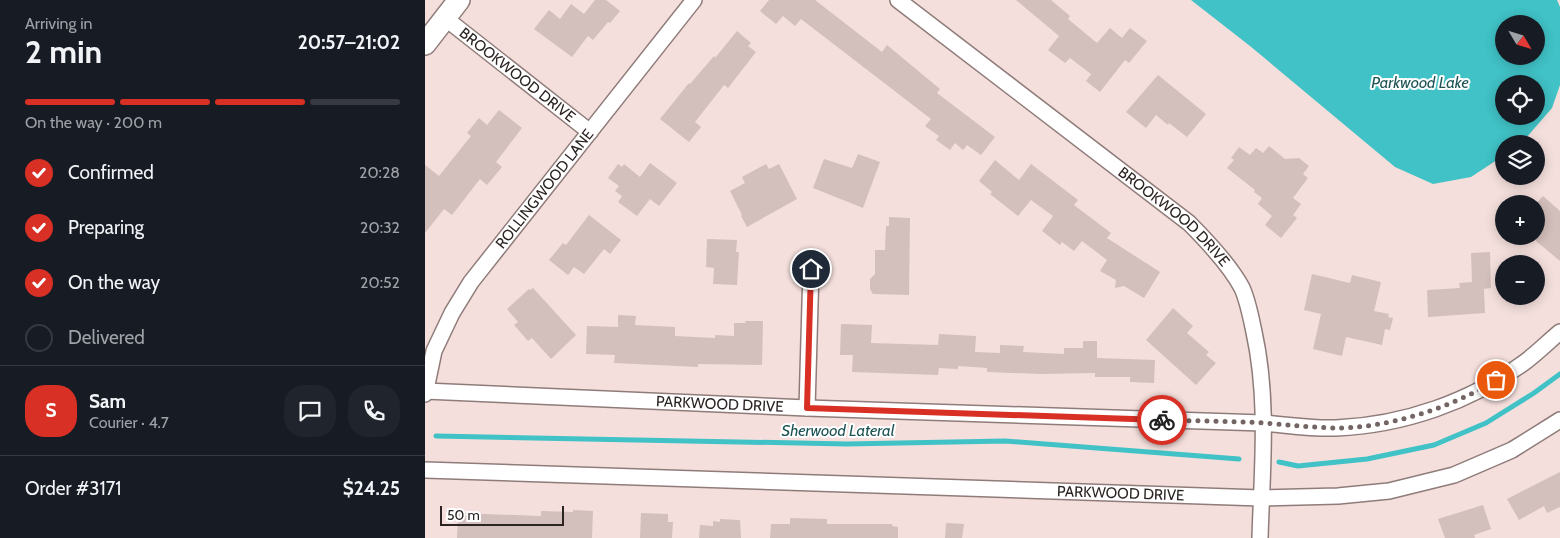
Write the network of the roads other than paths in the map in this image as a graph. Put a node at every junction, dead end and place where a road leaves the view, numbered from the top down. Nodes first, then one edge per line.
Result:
1 (459, 0) edge
2 (694, 0) edge
3 (898, 0) edge
4 (445, 18) junction
5 (425, 44) edge
6 (590, 132) junction
7 (811, 269) dead end
8 (1560, 332) edge
9 (425, 392) edge
10 (807, 408) junction
11 (1560, 420) edge
12 (1263, 423) junction
13 (425, 470) edge
14 (1261, 491) junction
15 (1260, 538) edge

1 - 4 main road
2 - 6 street, ROLLINGWOOD LANE
3 - 12 street, BROOKWOOD DRIVE
4 - 5 main road
4 - 6 street, BROOKWOOD DRIVE
6 - 9 street, ROLLINGWOOD LANE
7 - 10 street
8 - 12 street, PARKWOOD DRIVE
9 - 10 street, PARKWOOD DRIVE
10 - 12 street, PARKWOOD DRIVE
11 - 14 street, PARKWOOD DRIVE
12 - 14 street, BROOKWOOD DRIVE
13 - 14 street, PARKWOOD DRIVE
14 - 15 street, BROOKWOOD DRIVE

